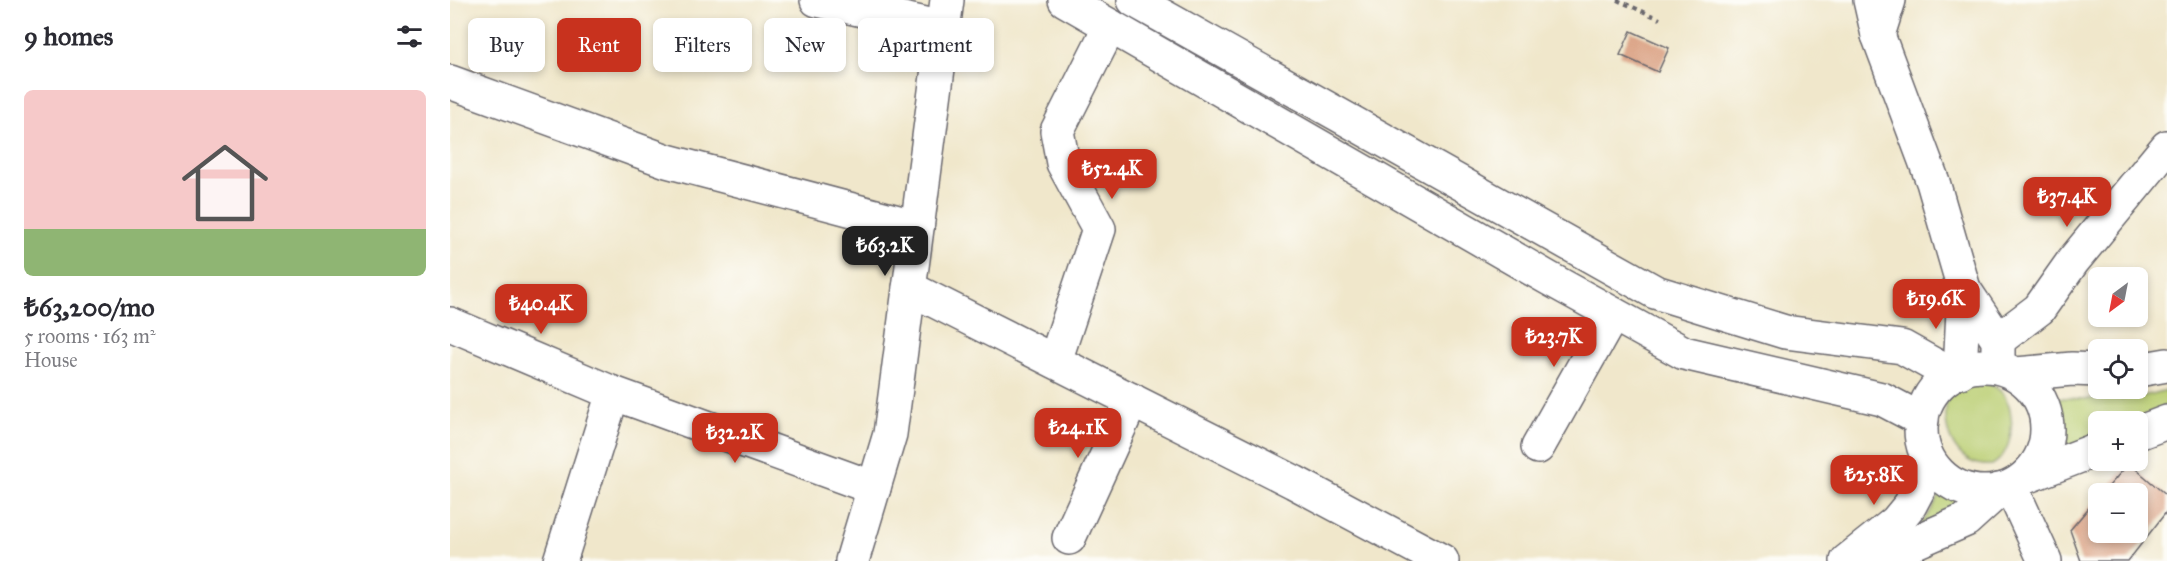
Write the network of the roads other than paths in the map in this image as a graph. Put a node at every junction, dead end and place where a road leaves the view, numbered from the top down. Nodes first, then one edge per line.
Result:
1 (817, 0) edge
2 (1065, 0) edge
3 (1134, 0) edge
4 (1870, 0) edge
5 (1889, 0) edge
6 (946, 14) edge
7 (1110, 26) junction
8 (1878, 35) junction
9 (450, 82) edge
10 (2167, 147) edge
11 (917, 227) junction
12 (909, 288) junction
13 (1964, 289) junction
14 (1613, 314) junction
15 (450, 324) edge
16 (2004, 361) junction
17 (1055, 362) junction
18 (2167, 365) edge
19 (2148, 369) edge
20 (2088, 370) edge
21 (1956, 373) junction
22 (613, 393) junction
23 (1132, 400) junction
24 (1922, 420) junction
25 (2167, 422) edge
26 (2148, 430) edge
27 (1538, 447) dead end
28 (2088, 452) edge
29 (1926, 455) junction
30 (2013, 484) junction
31 (874, 488) junction
32 (1069, 538) dead end
33 (560, 561) edge
34 (852, 561) edge
35 (1442, 561) edge
36 (1847, 561) edge
37 (1872, 561) edge
38 (2045, 561) edge

1 - 6 main road
2 - 7 main road
3 - 21 main road
4 - 8 main road
5 - 8 main road
6 - 11 main road
7 - 14 main road
7 - 17 main road
8 - 13 main road
9 - 11 main road
10 - 16 main road
11 - 12 main road
12 - 17 main road
12 - 31 main road
13 - 16 main road
13 - 21 main road
14 - 24 main road
14 - 27 main road
15 - 22 main road
16 - 20 main road
16 - 21 main road
16 - 30 main road
17 - 23 main road
18 - 19 main road
21 - 24 main road
22 - 31 main road
22 - 33 main road
23 - 32 main road
23 - 35 main road
24 - 29 main road
25 - 26 main road
28 - 30 main road
29 - 30 main road
29 - 36 main road
30 - 37 main road
30 - 38 main road
31 - 34 main road

